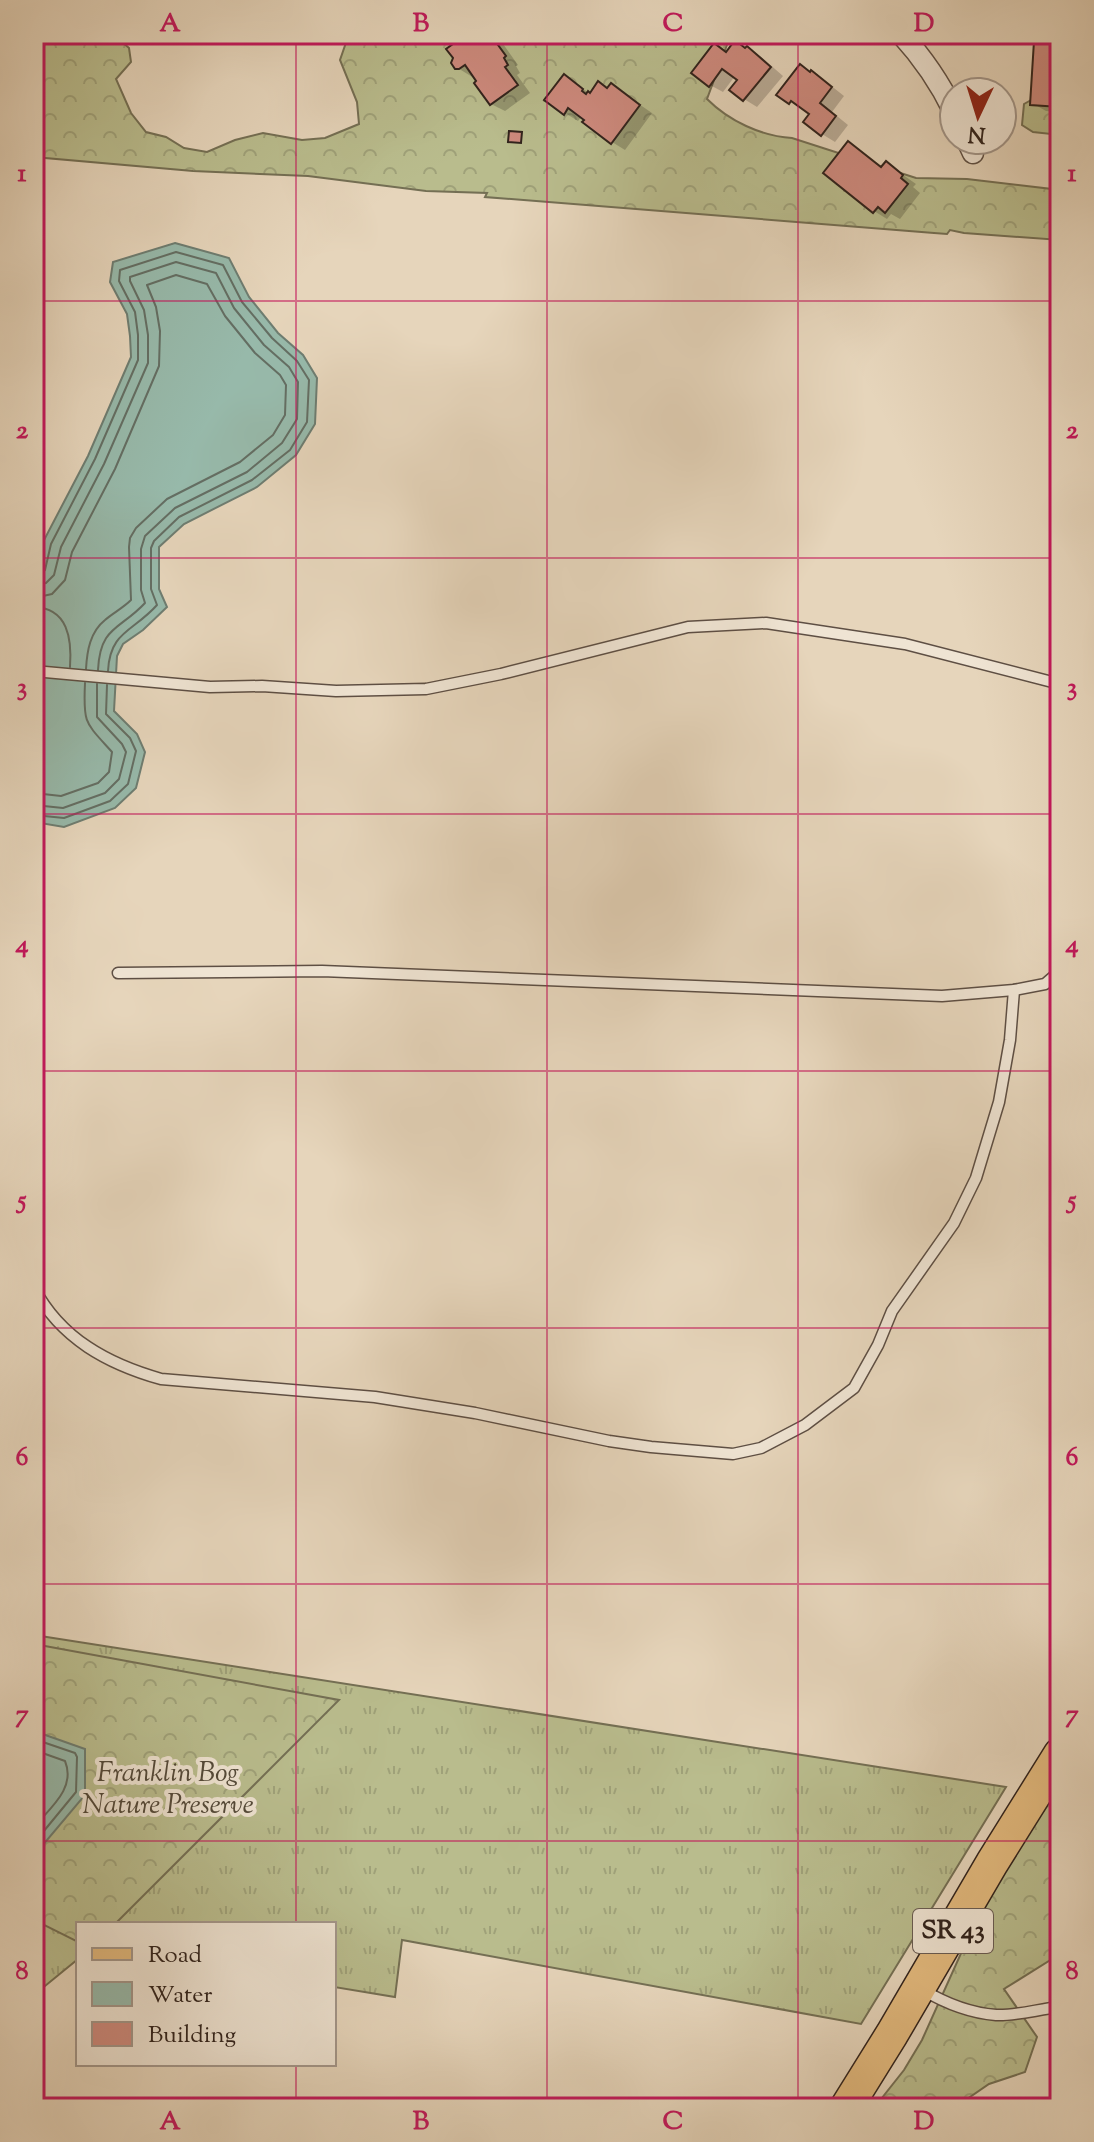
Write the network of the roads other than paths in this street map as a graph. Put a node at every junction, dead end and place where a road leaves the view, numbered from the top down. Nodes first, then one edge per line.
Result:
1 (901, 34) edge
2 (938, 81) edge
3 (34, 671) edge
4 (1060, 684) edge
5 (1060, 971) edge
6 (118, 973) dead end
7 (1014, 990) junction
8 (34, 1288) edge
9 (1060, 1754) edge
10 (919, 1988) junction
11 (1060, 2007) edge
12 (846, 2108) edge

1 - 2 street
3 - 4 lane
5 - 7 lane
6 - 7 lane
7 - 8 lane
9 - 10 main road, SR 43
10 - 11 lane
10 - 12 main road, SR 43

